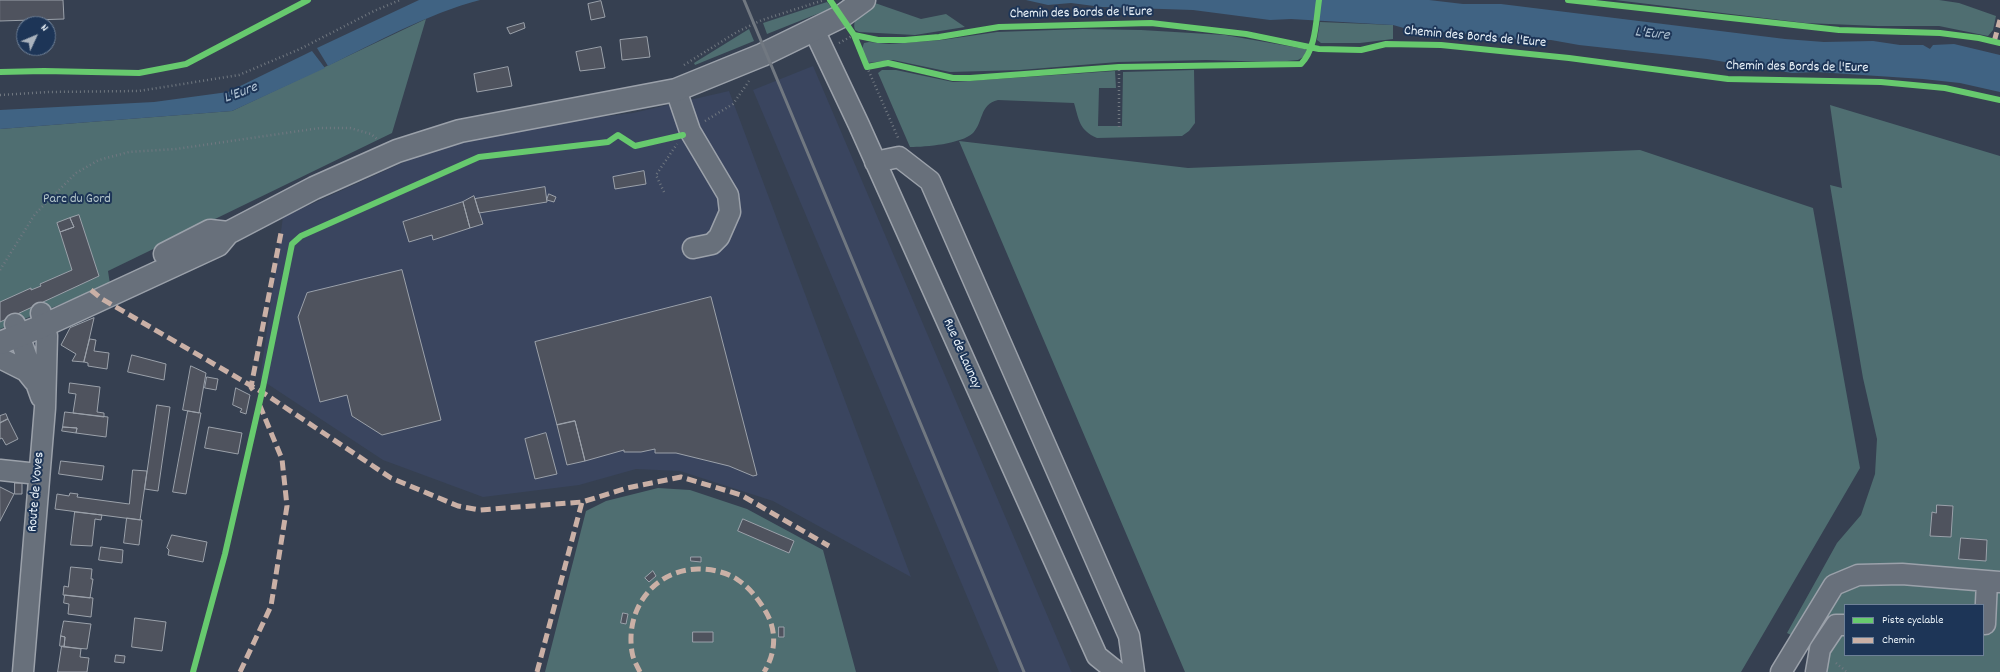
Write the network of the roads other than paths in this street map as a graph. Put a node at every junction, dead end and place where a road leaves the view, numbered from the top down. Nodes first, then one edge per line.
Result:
1 (864, 0) edge
2 (814, 30) junction
3 (676, 90) junction
4 (875, 162) junction
5 (693, 248) dead end
6 (21, 328) edge
7 (0, 358) edge
8 (37, 385) junction
9 (45, 408) junction
10 (0, 470) edge
11 (38, 474) junction
12 (1993, 581) edge
13 (1817, 615) junction
14 (1989, 623) edge
15 (1841, 625) edge
16 (23, 672) edge
17 (1117, 672) edge
18 (1134, 672) edge
19 (1781, 672) edge
20 (1816, 672) edge

1 - 2 main road
2 - 3 main road
2 - 4 street, Rue de Launay
3 - 5 street
3 - 6 main road
4 - 17 street, Rue de Launay
4 - 18 street
6 - 8 street
6 - 9 street, Route de Voves
7 - 8 street
8 - 9 street
9 - 11 street, Route de Voves
10 - 11 street
11 - 16 street, Route de Voves
12 - 13 street
12 - 14 street
13 - 15 street
13 - 19 street
15 - 20 street

